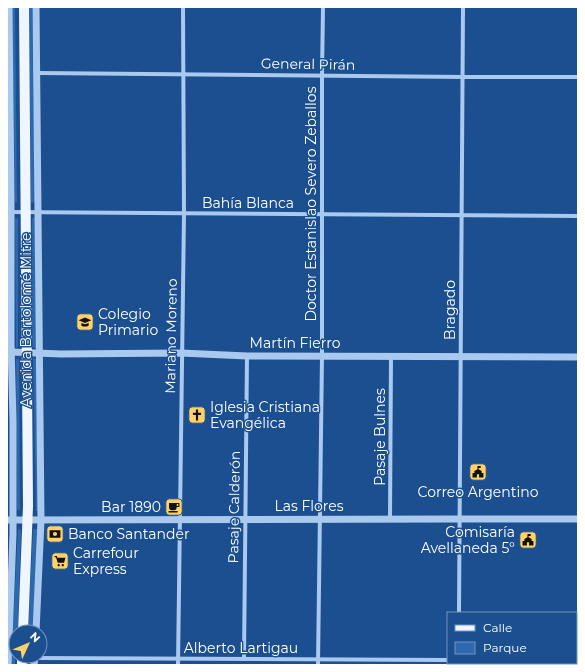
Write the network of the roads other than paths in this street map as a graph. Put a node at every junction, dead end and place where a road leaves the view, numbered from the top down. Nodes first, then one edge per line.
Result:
1 (9, 7) edge
2 (24, 7) edge
3 (36, 7) edge
4 (183, 7) edge
5 (323, 7) edge
6 (463, 7) edge
7 (38, 72) junction
8 (183, 74) junction
9 (322, 75) junction
10 (464, 77) junction
11 (578, 77) edge
12 (8, 106) edge
13 (9, 212) edge
14 (25, 212) junction
15 (39, 212) junction
16 (184, 214) junction
17 (322, 215) junction
18 (461, 216) junction
19 (578, 216) edge
20 (9, 352) edge
21 (26, 353) junction
22 (181, 353) junction
23 (40, 354) junction
24 (247, 356) junction
25 (322, 356) junction
26 (391, 356) junction
27 (461, 356) junction
28 (578, 357) edge
29 (181, 519) junction
30 (245, 519) junction
31 (319, 519) junction
32 (390, 519) junction
33 (458, 519) junction
34 (10, 520) edge
35 (41, 520) junction
36 (578, 520) edge
37 (27, 521) junction
38 (459, 612) edge
39 (9, 620) edge
40 (23, 624) edge
41 (36, 624) edge
42 (178, 659) junction
43 (244, 659) junction
44 (318, 659) junction
45 (48, 660) edge
46 (447, 660) edge
47 (8, 665) edge
48 (178, 665) edge
49 (318, 665) edge

1 - 12 street, Avenida Bartolomé Mitre
2 - 14 main road, Avenida Bartolomé Mitre
3 - 7 street, Avenida Bartolomé Mitre
4 - 8 street, Mariano Moreno
5 - 9 street, Doctor Estanislao Severo Zeballos
6 - 10 street, Bragado
7 - 8 street, General Pirán
7 - 15 street, Avenida Bartolomé Mitre
8 - 9 street, General Pirán
8 - 16 street, Mariano Moreno
9 - 10 street, General Pirán
9 - 17 street, Doctor Estanislao Severo Zeballos
10 - 11 street, General Pirán
10 - 18 street, Bragado
12 - 13 street, Avenida Bartolomé Mitre
13 - 14 street, Bahía Blanca
13 - 20 street, Avenida Bartolomé Mitre
14 - 15 street, Bahía Blanca
14 - 21 main road, Avenida Bartolomé Mitre
15 - 16 street, Bahía Blanca
15 - 23 street, Avenida Bartolomé Mitre
16 - 17 street, Bahía Blanca
16 - 22 street, Mariano Moreno
17 - 18 street, Bahía Blanca
17 - 25 street, Doctor Estanislao Severo Zeballos
18 - 19 street, Bahía Blanca
18 - 27 street, Bragado
20 - 21 street, Martín Fierro
20 - 34 street, Avenida Bartolomé Mitre
21 - 23 street, Martín Fierro
21 - 37 main road, Avenida Bartolomé Mitre
22 - 23 street, Martín Fierro
22 - 24 street, Martín Fierro
22 - 29 street, Mariano Moreno
23 - 35 street, Avenida Bartolomé Mitre
24 - 25 street, Martín Fierro
24 - 30 street, Pasaje Calderón
25 - 26 street, Martín Fierro
25 - 31 street, Doctor Estanislao Severo Zeballos
26 - 27 street, Martín Fierro
26 - 32 street, Pasaje Bulnes
27 - 28 street, Martín Fierro
27 - 33 street, Bragado
29 - 30 street, Las Flores
29 - 35 street, Las Flores
29 - 42 street, Mariano Moreno
30 - 31 street, Las Flores
30 - 43 street, Pasaje Calderón
31 - 32 street, Las Flores
31 - 44 street, Doctor Estanislao Severo Zeballos
32 - 33 street, Las Flores
33 - 36 street, Las Flores
33 - 38 street, Bragado
34 - 37 street, Las Flores
34 - 39 street, Avenida Bartolomé Mitre
35 - 37 street, Las Flores
35 - 41 street, Avenida Bartolomé Mitre
37 - 40 main road, Avenida Bartolomé Mitre
39 - 47 street, Avenida Bartolomé Mitre
42 - 43 street, Alberto Lartigau
42 - 45 street, Alberto Lartigau
42 - 48 street, Mariano Moreno
43 - 44 street, Alberto Lartigau
44 - 46 street, Alberto Lartigau
44 - 49 street, Doctor Estanislao Severo Zeballos

